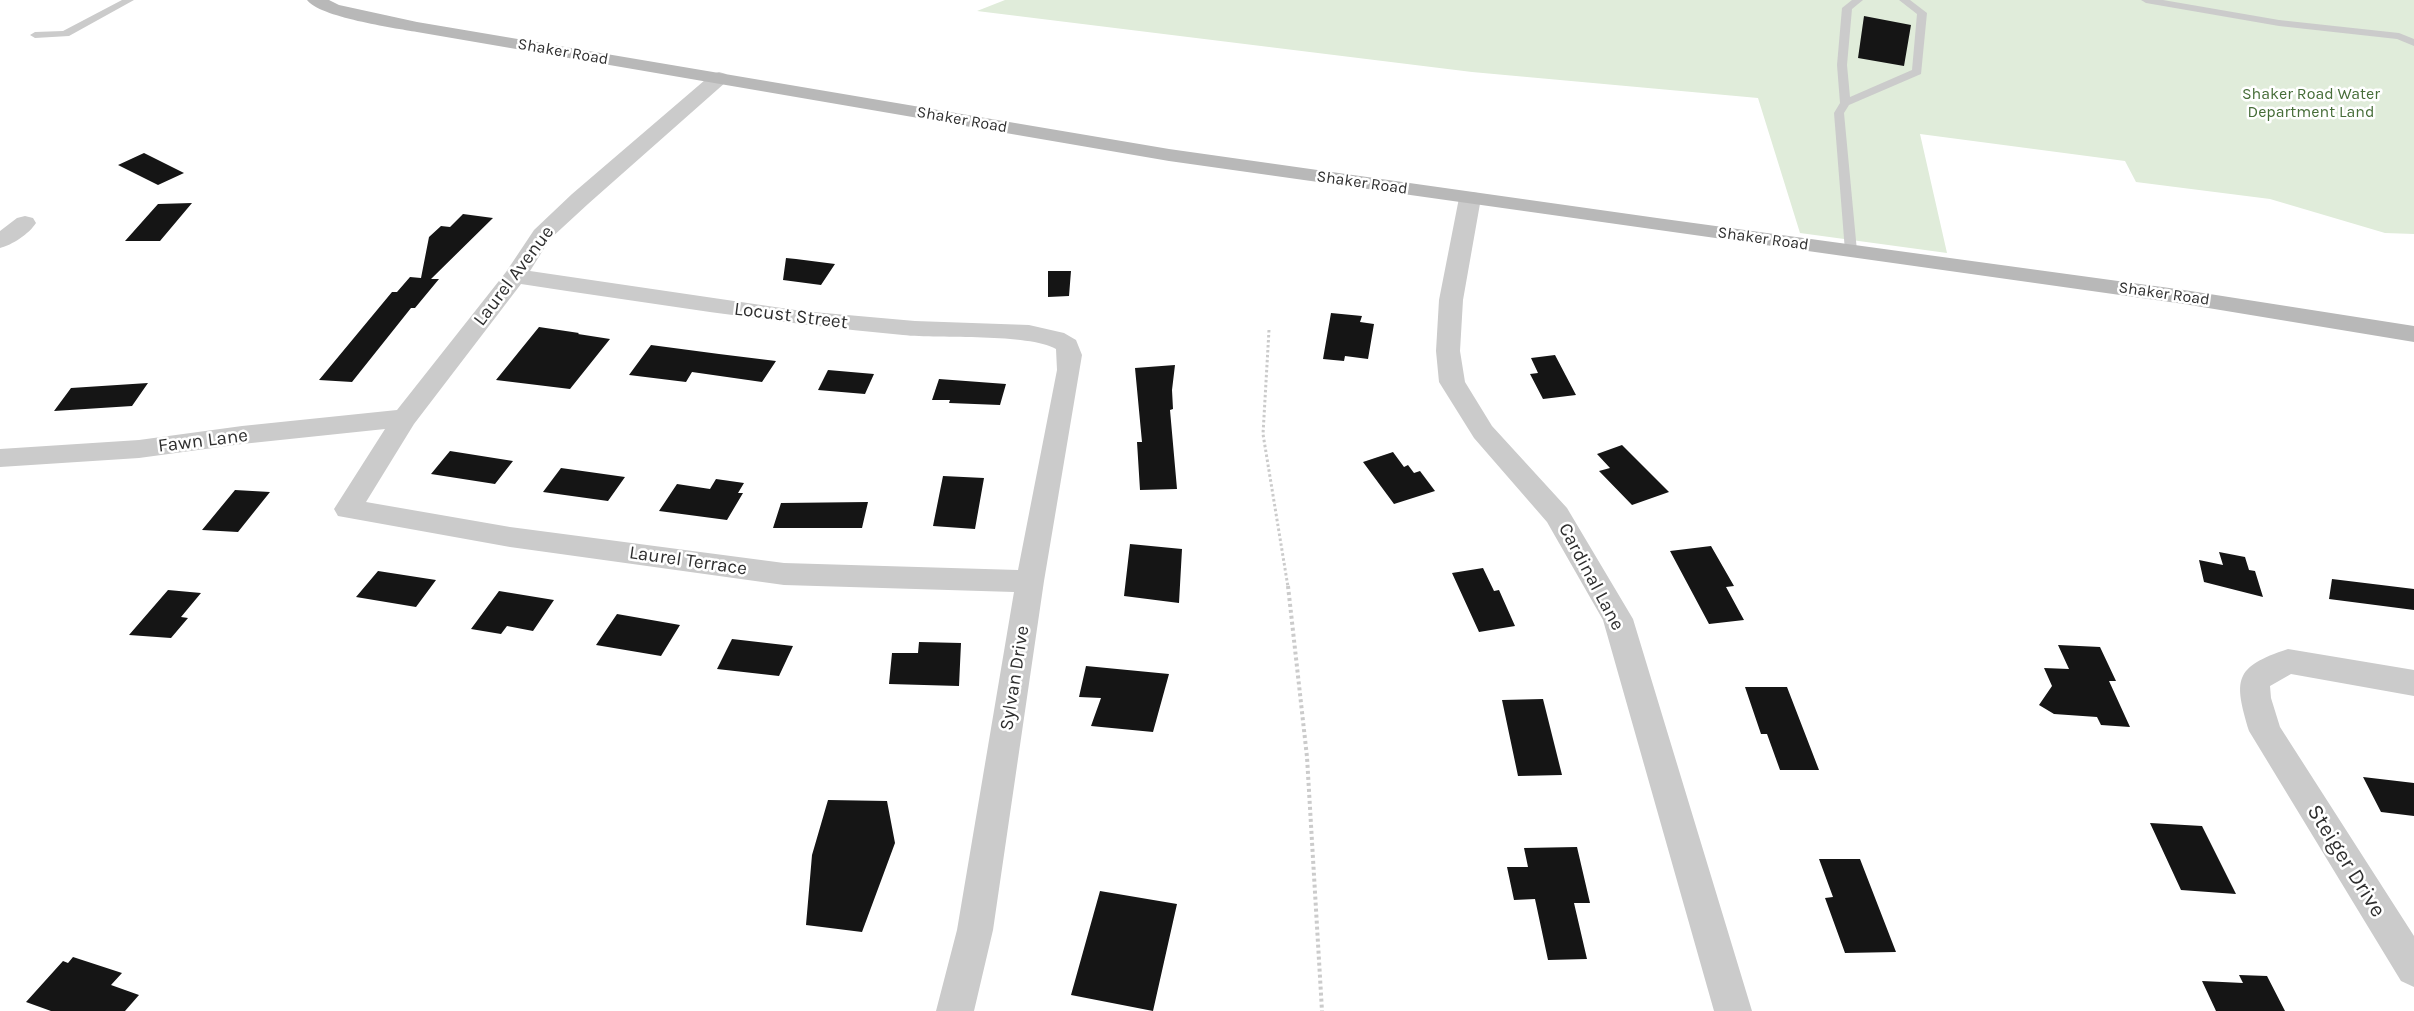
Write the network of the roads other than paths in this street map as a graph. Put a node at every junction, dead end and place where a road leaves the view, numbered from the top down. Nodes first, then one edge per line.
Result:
1 (129, 0) edge
2 (316, 0) edge
3 (1858, 0) edge
4 (1904, 0) edge
5 (2146, 0) edge
6 (35, 35) dead end
7 (2414, 43) edge
8 (719, 78) junction
9 (1845, 103) junction
10 (1470, 198) junction
11 (25, 223) dead end
12 (0, 241) edge
13 (1851, 251) junction
14 (515, 276) junction
15 (2414, 334) edge
16 (1067, 344) joint
17 (405, 418) junction
18 (0, 458) edge
19 (348, 509) joint
20 (1030, 581) junction
21 (2414, 683) edge
22 (2414, 969) edge
23 (955, 1011) edge
24 (1733, 1011) edge

1 - 6 lane
2 - 8 street, Shaker Road
3 - 9 lane
4 - 9 lane
5 - 7 lane
8 - 10 street, Shaker Road
8 - 14 street, Laurel Avenue
9 - 13 lane
10 - 13 street, Shaker Road
10 - 24 street, Cardinal Lane
11 - 12 street
13 - 15 street, Shaker Road
14 - 16 street, Locust Street
14 - 17 street, Laurel Avenue
16 - 20 street, Sylvan Drive
17 - 18 street, Fawn Lane
17 - 19 street, Laurel Avenue
19 - 20 street, Laurel Terrace
20 - 23 street, Sylvan Drive
21 - 22 street, Steiger Drive

